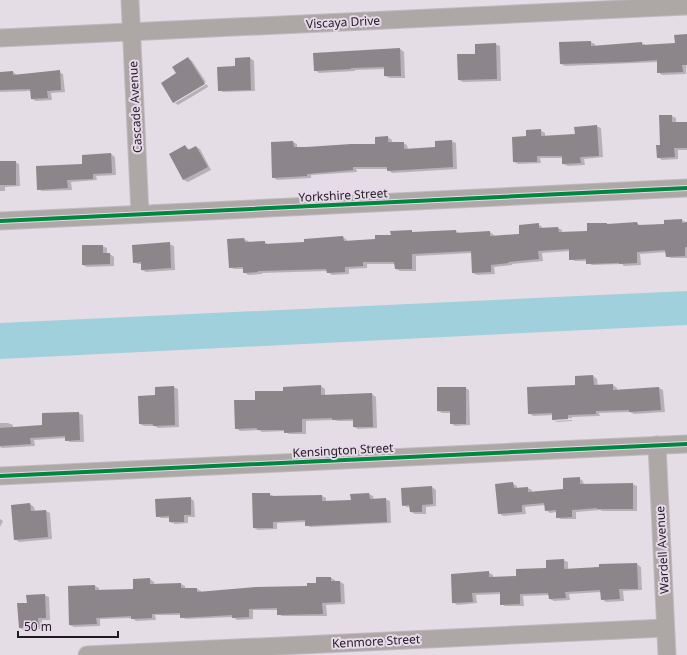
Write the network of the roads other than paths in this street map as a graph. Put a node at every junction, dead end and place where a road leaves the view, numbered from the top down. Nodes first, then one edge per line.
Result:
1 (130, 0) edge
2 (563, 6) edge
3 (687, 6) edge
4 (132, 32) junction
5 (0, 38) edge
6 (687, 188) edge
7 (140, 214) junction
8 (0, 221) edge
9 (687, 444) edge
10 (657, 445) junction
11 (0, 476) edge
12 (665, 628) junction
13 (87, 655) edge
14 (667, 655) edge

1 - 4 street, Cascade Avenue
2 - 3 street, Viscaya Drive
2 - 4 street, Viscaya Drive
4 - 5 street, Viscaya Drive
4 - 7 street, Cascade Avenue
6 - 7 street, Yorkshire Street
7 - 8 street, Yorkshire Street
9 - 10 street, Kensington Street
10 - 11 street, Kensington Street
10 - 12 street, Wardell Avenue
12 - 13 street, Kenmore Street
12 - 14 street, Wardell Avenue

